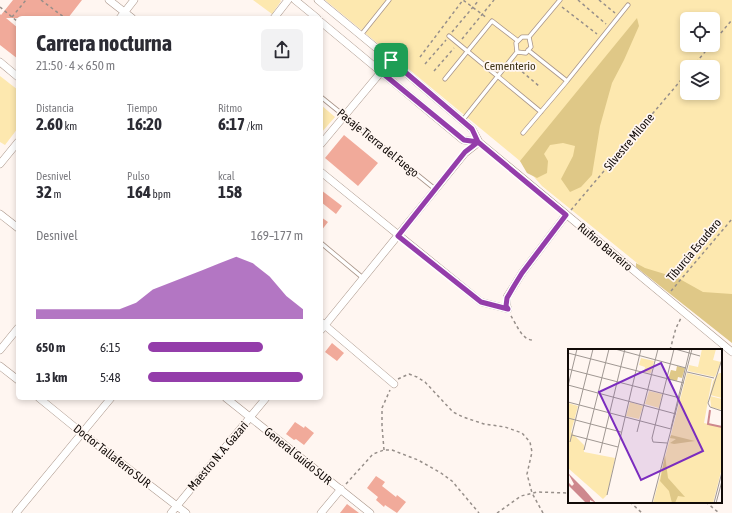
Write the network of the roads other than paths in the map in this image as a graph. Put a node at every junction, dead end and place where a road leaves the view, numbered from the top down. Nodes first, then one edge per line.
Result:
1 (109, 0) edge
2 (134, 0) edge
3 (288, 0) edge
4 (295, 0) edge
5 (318, 0) edge
6 (389, 0) edge
7 (559, 2) edge
8 (628, 5) dead end
9 (122, 15) edge
10 (276, 16) edge
11 (314, 16) edge
12 (323, 24) edge
13 (361, 35) junction
14 (449, 36) dead end
15 (529, 38) junction
16 (518, 40) junction
17 (528, 50) junction
18 (468, 51) junction
19 (517, 52) junction
20 (391, 60) junction
21 (0, 62) edge
22 (381, 72) junction
23 (16, 75) edge
24 (498, 76) junction
25 (445, 79) dead end
26 (567, 81) junction
27 (323, 98) edge
28 (541, 112) junction
29 (344, 116) junction
30 (462, 120) junction
31 (523, 133) dead end
32 (323, 142) edge
33 (478, 142) junction
34 (16, 144) edge
35 (0, 164) edge
36 (323, 174) edge
37 (436, 190) junction
38 (568, 213) junction
39 (0, 214) edge
40 (16, 226) edge
41 (398, 236) junction
42 (323, 246) edge
43 (363, 278) junction
44 (323, 325) edge
45 (323, 327) edge
46 (16, 330) edge
47 (0, 350) edge
48 (732, 352) edge
49 (0, 366) edge
50 (16, 378) edge
51 (394, 384) road end
52 (41, 400) edge
53 (109, 400) edge
54 (229, 400) edge
55 (264, 400) edge
56 (250, 417) junction
57 (82, 433) junction
58 (341, 489) junction
59 (177, 506) junction
60 (16, 513) edge
61 (171, 513) edge
62 (186, 513) edge
63 (321, 513) edge
64 (370, 513) edge

1 - 9 street
2 - 9 street
3 - 10 street
4 - 11 street
5 - 13 street
6 - 13 lane
7 - 15 lane
8 - 26 lane
12 - 22 street
13 - 20 street
14 - 18 lane
15 - 16 lane
15 - 17 lane
16 - 18 lane
16 - 19 lane
17 - 19 lane
17 - 26 lane
18 - 24 lane
18 - 25 lane
19 - 24 lane
20 - 22 street
20 - 30 street
21 - 23 street
22 - 29 street
22 - 33 street
24 - 28 lane
24 - 30 lane
26 - 28 lane
27 - 29 lane, Pasaje Tierra del Fuego
28 - 31 lane
29 - 32 street
29 - 37 lane, Pasaje Tierra del Fuego
30 - 33 street
33 - 37 street
33 - 38 street, Rufino Barreiro
34 - 35 street
36 - 41 street
37 - 41 street
38 - 41 street
38 - 48 street, Rufino Barreiro
39 - 40 street
41 - 43 street
42 - 43 lane
43 - 44 street
45 - 51 street
46 - 47 street
49 - 50 street
52 - 57 street, Doctor Tallaferro SUR
53 - 57 street
54 - 56 street, General Guido SUR
55 - 56 street, Maestro N. A. Gazari
56 - 58 street, General Guido SUR
56 - 59 street, Maestro N. A. Gazari
57 - 59 street, Doctor Tallaferro SUR
57 - 60 street
58 - 63 street
58 - 64 street, General Guido SUR
59 - 61 street, Maestro N. A. Gazari
59 - 62 street, Doctor Tallaferro SUR

